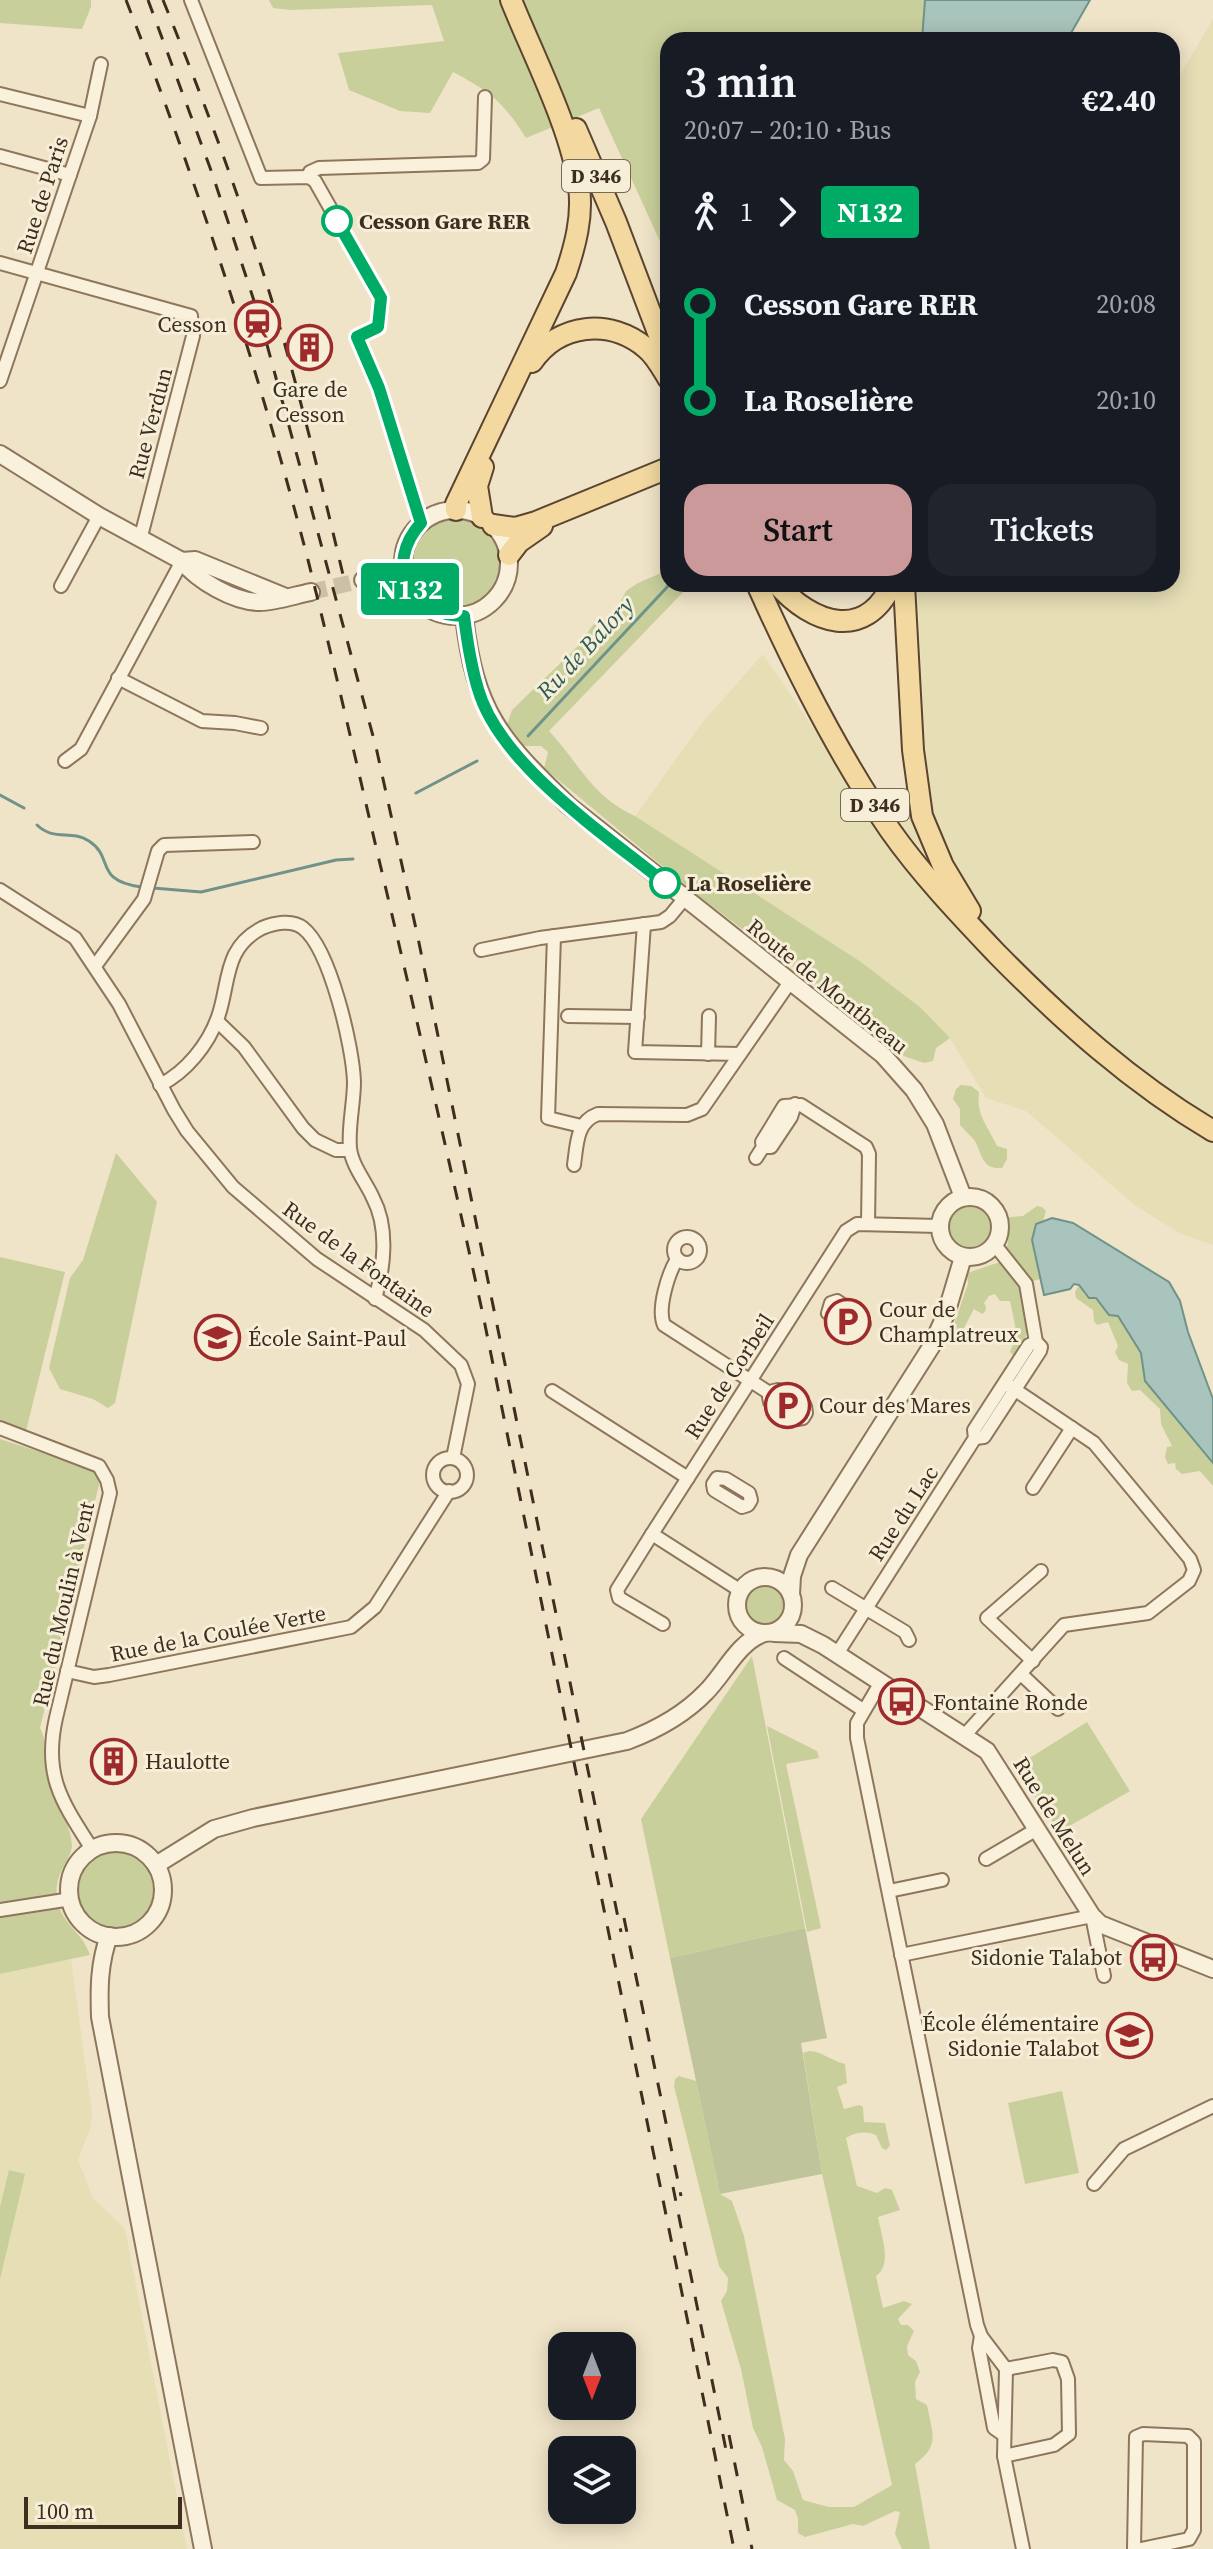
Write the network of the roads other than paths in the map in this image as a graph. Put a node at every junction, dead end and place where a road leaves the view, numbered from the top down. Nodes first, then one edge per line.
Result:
1 (191, 0) edge
2 (511, 0) edge
3 (101, 64) dead end
4 (0, 94) edge
5 (485, 97) dead end
6 (90, 116) junction
7 (0, 156) edge
8 (70, 175) junction
9 (309, 177) junction
10 (0, 263) edge
11 (37, 273) junction
12 (660, 338) edge
13 (660, 366) edge
14 (0, 381) edge
15 (0, 454) edge
16 (660, 474) edge
17 (660, 474) edge
18 (456, 510) junction
19 (99, 516) junction
20 (488, 521) junction
21 (421, 523) junction
22 (140, 540) junction
23 (509, 555) junction
24 (182, 561) junction
25 (404, 573) junction
26 (363, 580) tunnel mouth
27 (61, 586) dead end
28 (311, 592) tunnel mouth
29 (761, 592) edge
30 (786, 592) edge
31 (889, 592) edge
32 (904, 592) edge
33 (464, 616) junction
34 (118, 678) junction
35 (261, 728) dead end
36 (65, 761) dead end
37 (253, 842) dead end
38 (0, 890) edge
39 (684, 899) junction
40 (644, 924) junction
41 (554, 936) junction
42 (481, 950) dead end
43 (95, 966) junction
44 (1021, 978) junction
45 (790, 982) junction
46 (568, 1016) dead end
47 (709, 1016) dead end
48 (638, 1017) junction
49 (217, 1021) junction
50 (708, 1054) junction
51 (740, 1054) junction
52 (160, 1085) junction
53 (581, 1126) junction
54 (1213, 1131) edge
55 (350, 1150) junction
56 (760, 1153) dead end
57 (574, 1165) dead end
58 (963, 1197) junction
59 (868, 1224) junction
60 (939, 1226) junction
61 (995, 1245) junction
62 (963, 1257) junction
63 (677, 1259) dead end
64 (807, 1292) junction
65 (375, 1299) junction
66 (829, 1306) dead end
67 (750, 1380) junction
68 (1010, 1386) junction
69 (552, 1391) dead end
70 (771, 1394) dead end
71 (0, 1428) edge
72 (1072, 1428) junction
73 (453, 1458) junction
74 (691, 1473) junction
75 (715, 1481) dead end
76 (1033, 1488) dead end
77 (449, 1491) junction
78 (652, 1534) junction
79 (799, 1555) junction
80 (1041, 1571) dead end
81 (768, 1577) junction
82 (832, 1588) dead end
83 (792, 1597) junction
84 (739, 1599) junction
85 (866, 1609) junction
86 (663, 1624) dead end
87 (768, 1633) junction
88 (909, 1640) dead end
89 (830, 1649) junction
90 (784, 1658) dead end
91 (1033, 1661) junction
92 (67, 1671) junction
93 (1021, 1674) junction
94 (881, 1682) junction
95 (705, 1693) junction
96 (1058, 1709) dead end
97 (863, 1710) junction
98 (964, 1736) junction
99 (1037, 1829) junction
100 (92, 1849) junction
101 (986, 1859) dead end
102 (156, 1865) junction
103 (942, 1880) dead end
104 (889, 1891) junction
105 (71, 1899) junction
106 (0, 1910) edge
107 (1092, 1916) junction
108 (109, 1936) junction
109 (901, 1955) junction
110 (1213, 1969) edge
111 (1104, 1976) dead end
112 (1213, 2106) edge
113 (1094, 2184) dead end
114 (981, 2336) junction
115 (1006, 2369) junction
116 (1004, 2435) junction
117 (1004, 2456) junction
118 (203, 2549) edge
119 (1023, 2549) edge
120 (1134, 2549) edge
121 (1141, 2549) edge

1 - 9 street
2 - 12 main road, D 346
2 - 18 main road
3 - 6 street, Rue de Paris
4 - 6 street
5 - 9 street
6 - 8 street, Rue de Paris
7 - 8 street
8 - 11 street, Rue de Paris
9 - 21 street
10 - 11 street
11 - 14 street, Rue de Paris
11 - 22 street, Rue Verdun
13 - 20 main road
15 - 19 street
16 - 20 main road
17 - 23 main road
18 - 20 street
18 - 21 street
19 - 22 street
19 - 27 street
20 - 23 street
21 - 25 street
22 - 24 street
23 - 33 street
24 - 28 street
24 - 34 street
25 - 26 street
25 - 33 street
29 - 44 main road, D 346
30 - 31 main road
32 - 44 main road
33 - 39 street, Route de Montbreau
34 - 35 street
34 - 36 street
37 - 43 street
38 - 43 street, Rue de la Fontaine
39 - 40 street
39 - 45 street, Route de Montbreau
40 - 41 street
40 - 48 street
41 - 42 street
41 - 53 street
43 - 52 street, Rue de la Fontaine
44 - 54 main road, D 346
45 - 51 street
45 - 58 street, Route de Montbreau
46 - 48 street
47 - 50 street
48 - 50 street
49 - 52 street
49 - 55 street
49 - 55 street
50 - 51 street
51 - 53 street
52 - 65 street, Rue de la Fontaine
53 - 57 street
55 - 65 street
56 - 59 street
58 - 60 street
58 - 61 street
59 - 60 street
59 - 64 street, Rue de Corbeil
60 - 62 street
61 - 62 street
61 - 68 street, Rue du Lac
62 - 79 street
63 - 67 street
64 - 66 street
64 - 67 street, Rue de Corbeil
65 - 73 street, Rue de la Fontaine
67 - 70 street
67 - 74 street, Rue de Corbeil
68 - 72 street
68 - 85 street, Rue du Lac
69 - 74 street
71 - 92 street, Rue du Moulin à Vent
72 - 76 street
72 - 91 street
73 - 77 street, Rue de la Coulée Verte
73 - 77 street
74 - 75 street
74 - 78 street, Rue de Corbeil
77 - 92 street, Rue de la Coulée Verte
78 - 84 street
78 - 86 street, Rue de Corbeil
79 - 81 street
79 - 83 street
80 - 91 street
81 - 83 street
81 - 84 street
82 - 85 street
83 - 87 street
83 - 89 street, Rue de Melun
84 - 87 street
84 - 95 street
85 - 88 street
85 - 89 street, Rue du Lac
87 - 89 street, Rue de Melun
87 - 95 street
89 - 94 street, Rue de Melun
90 - 97 street
91 - 93 street
92 - 100 street, Rue du Moulin à Vent
93 - 96 street
93 - 98 street
94 - 97 street
94 - 98 street, Rue de Melun
95 - 102 street
97 - 104 street
98 - 99 street, Rue de Melun
99 - 101 street
99 - 107 street, Rue de Melun
100 - 102 street
100 - 105 street
102 - 108 street
103 - 104 street
104 - 109 street
105 - 106 street
105 - 108 street
107 - 109 street
107 - 110 street, Rue de Melun
107 - 111 street
108 - 118 street
109 - 114 street
112 - 113 street
114 - 115 street
114 - 116 street
115 - 116 street
115 - 117 street
116 - 117 street
117 - 119 street
120 - 121 street

